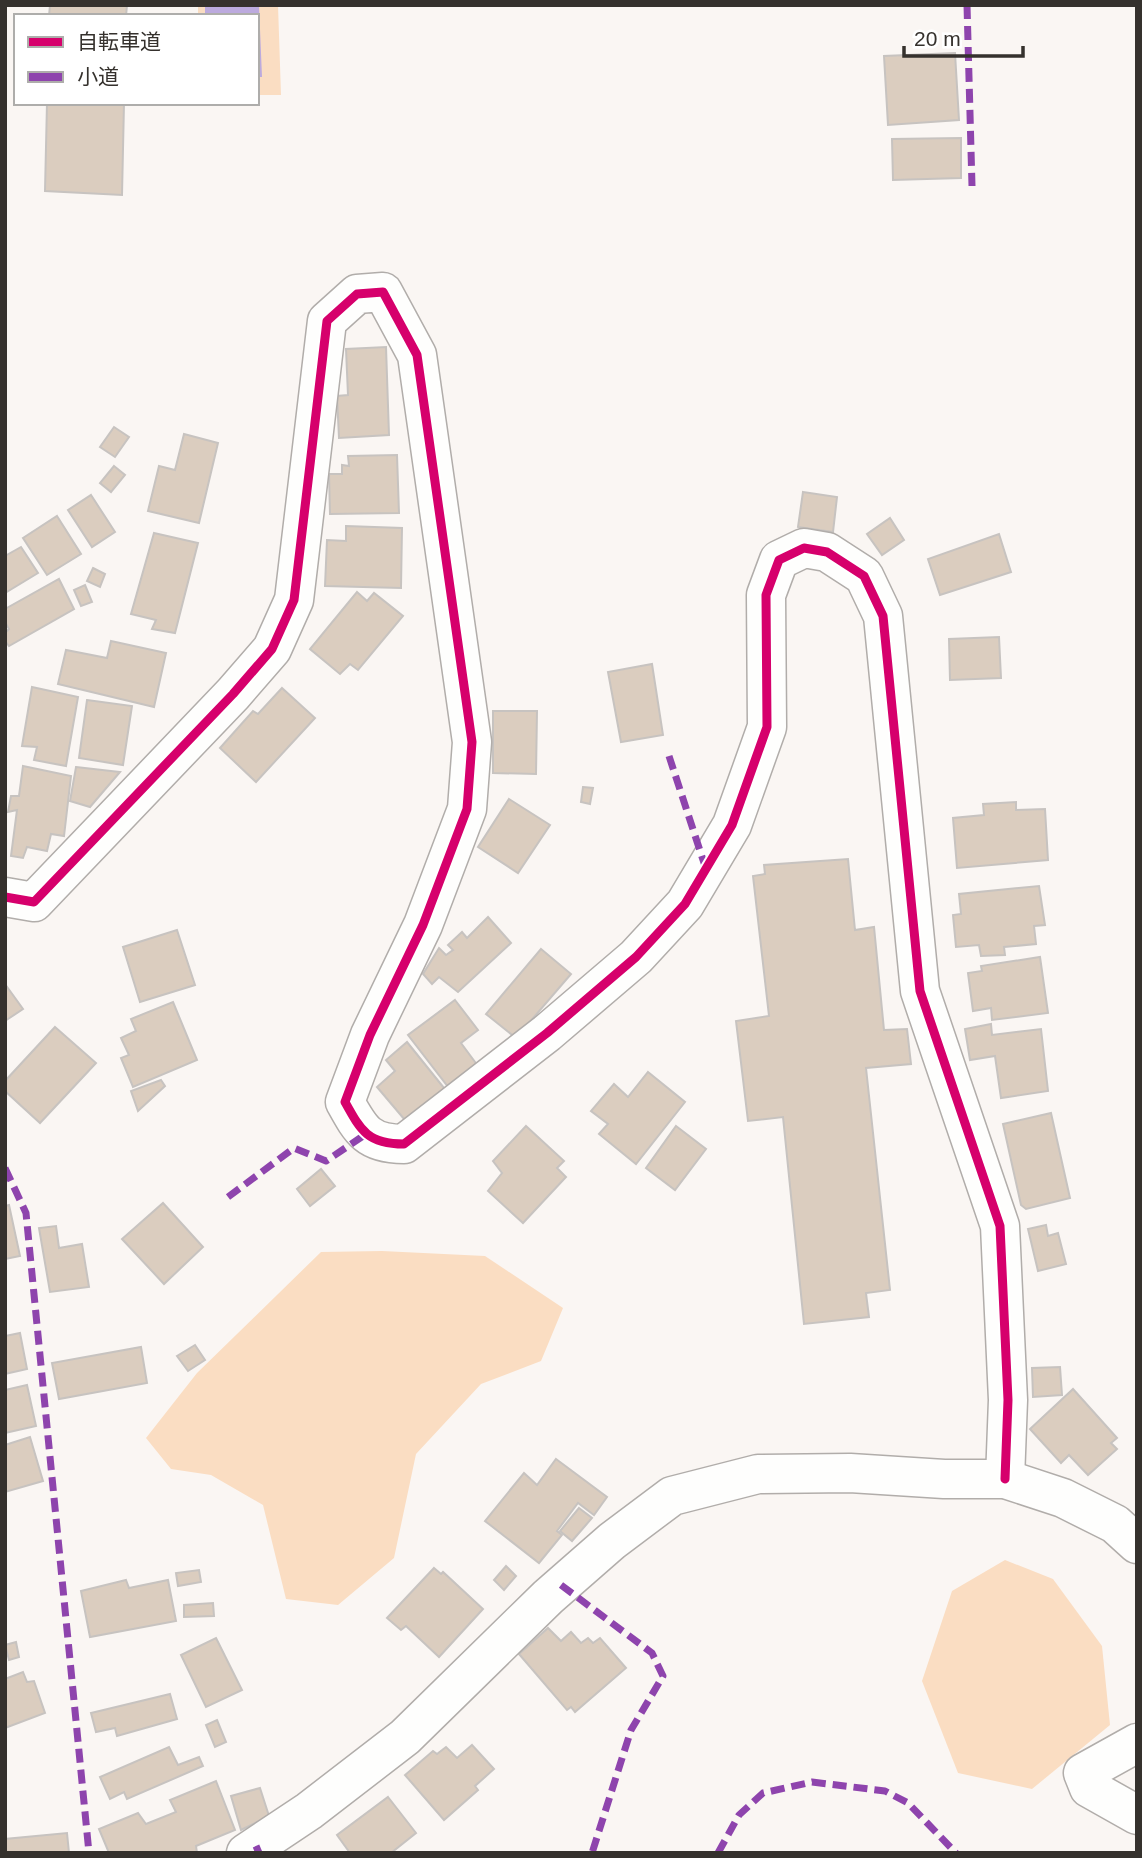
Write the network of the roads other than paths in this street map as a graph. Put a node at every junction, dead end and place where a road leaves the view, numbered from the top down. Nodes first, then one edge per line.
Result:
1 (5, 897) edge
2 (1005, 1479) junction
3 (1137, 1544) edge
4 (1137, 1743) edge
5 (1137, 1815) edge
6 (246, 1853) edge

1 - 2 street
2 - 3 street
2 - 6 street
4 - 5 street

